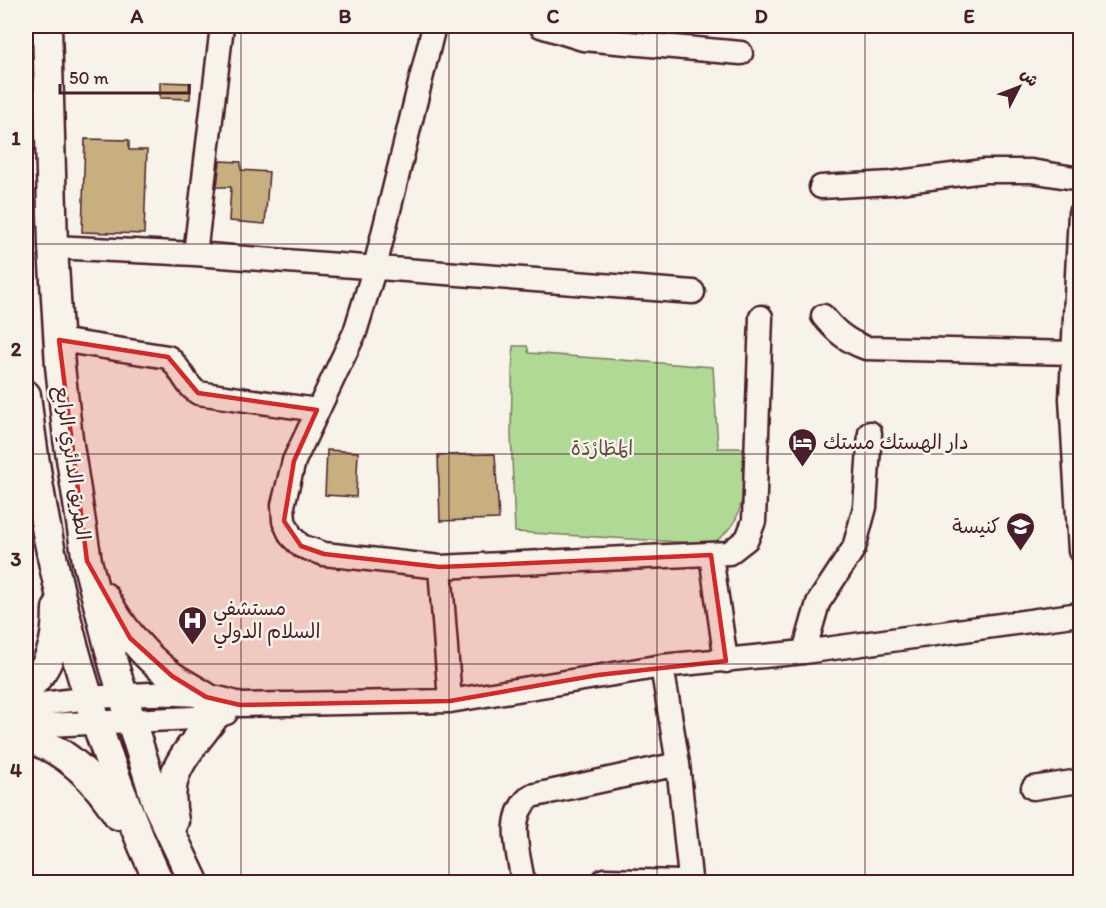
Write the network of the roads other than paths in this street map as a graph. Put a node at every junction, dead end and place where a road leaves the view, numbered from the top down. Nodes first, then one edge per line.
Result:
1 (48, 26) edge
2 (222, 26) edge
3 (434, 26) edge
4 (541, 26) edge
5 (741, 53) dead end
6 (1080, 179) edge
7 (821, 187) dead end
8 (1080, 213) edge
9 (1079, 237) edge
10 (53, 247) junction
11 (195, 254) junction
12 (375, 267) junction
13 (693, 292) dead end
14 (823, 316) dead end
15 (761, 317) dead end
16 (59, 340) junction
17 (1074, 353) junction
18 (26, 395) edge
19 (317, 410) junction
20 (870, 433) dead end
21 (1080, 551) edge
22 (711, 555) junction
23 (87, 561) junction
24 (440, 567) junction
25 (57, 583) junction
26 (1080, 614) edge
27 (804, 652) junction
28 (726, 661) junction
29 (662, 666) junction
30 (26, 688) edge
31 (450, 701) junction
32 (26, 706) edge
33 (128, 707) junction
34 (210, 707) junction
35 (91, 710) junction
36 (26, 726) edge
37 (26, 738) edge
38 (678, 764) junction
39 (1080, 782) edge
40 (1033, 788) dead end
41 (180, 853) junction
42 (155, 874) edge
43 (604, 880) dead end
44 (194, 882) edge
45 (524, 882) edge

1 - 10 main road, الطريق الدائري الرابع
2 - 11 street
3 - 12 street
4 - 5 street
6 - 7 street
8 - 9 street
9 - 17 street
10 - 11 street
10 - 16 main road, الطريق الدائري الرابع
11 - 12 street
12 - 13 street
12 - 19 street
14 - 17 street
15 - 22 street
16 - 19 street
16 - 23 main road, الطريق الدائري الرابع
17 - 21 street
18 - 25 main road, الطريق الدائري الرابع
19 - 24 street
20 - 27 street
22 - 24 street
22 - 28 street
23 - 33 main road, الطريق الدائري الرابع
23 - 34 main road
24 - 31 street
25 - 30 main road
25 - 35 main road, الطريق الدائري الرابع
26 - 27 street
27 - 28 street
28 - 29 street
29 - 31 street
29 - 38 street
31 - 34 street
32 - 35 street
33 - 34 street
33 - 35 street
33 - 41 main road, الطريق الدائري الرابع
34 - 41 main road
35 - 36 street
35 - 42 main road, الطريق الدائري الرابع
37 - 42 main road
38 - 43 street
38 - 45 street
39 - 40 street
41 - 44 main road, الطريق الدائري الرابع

